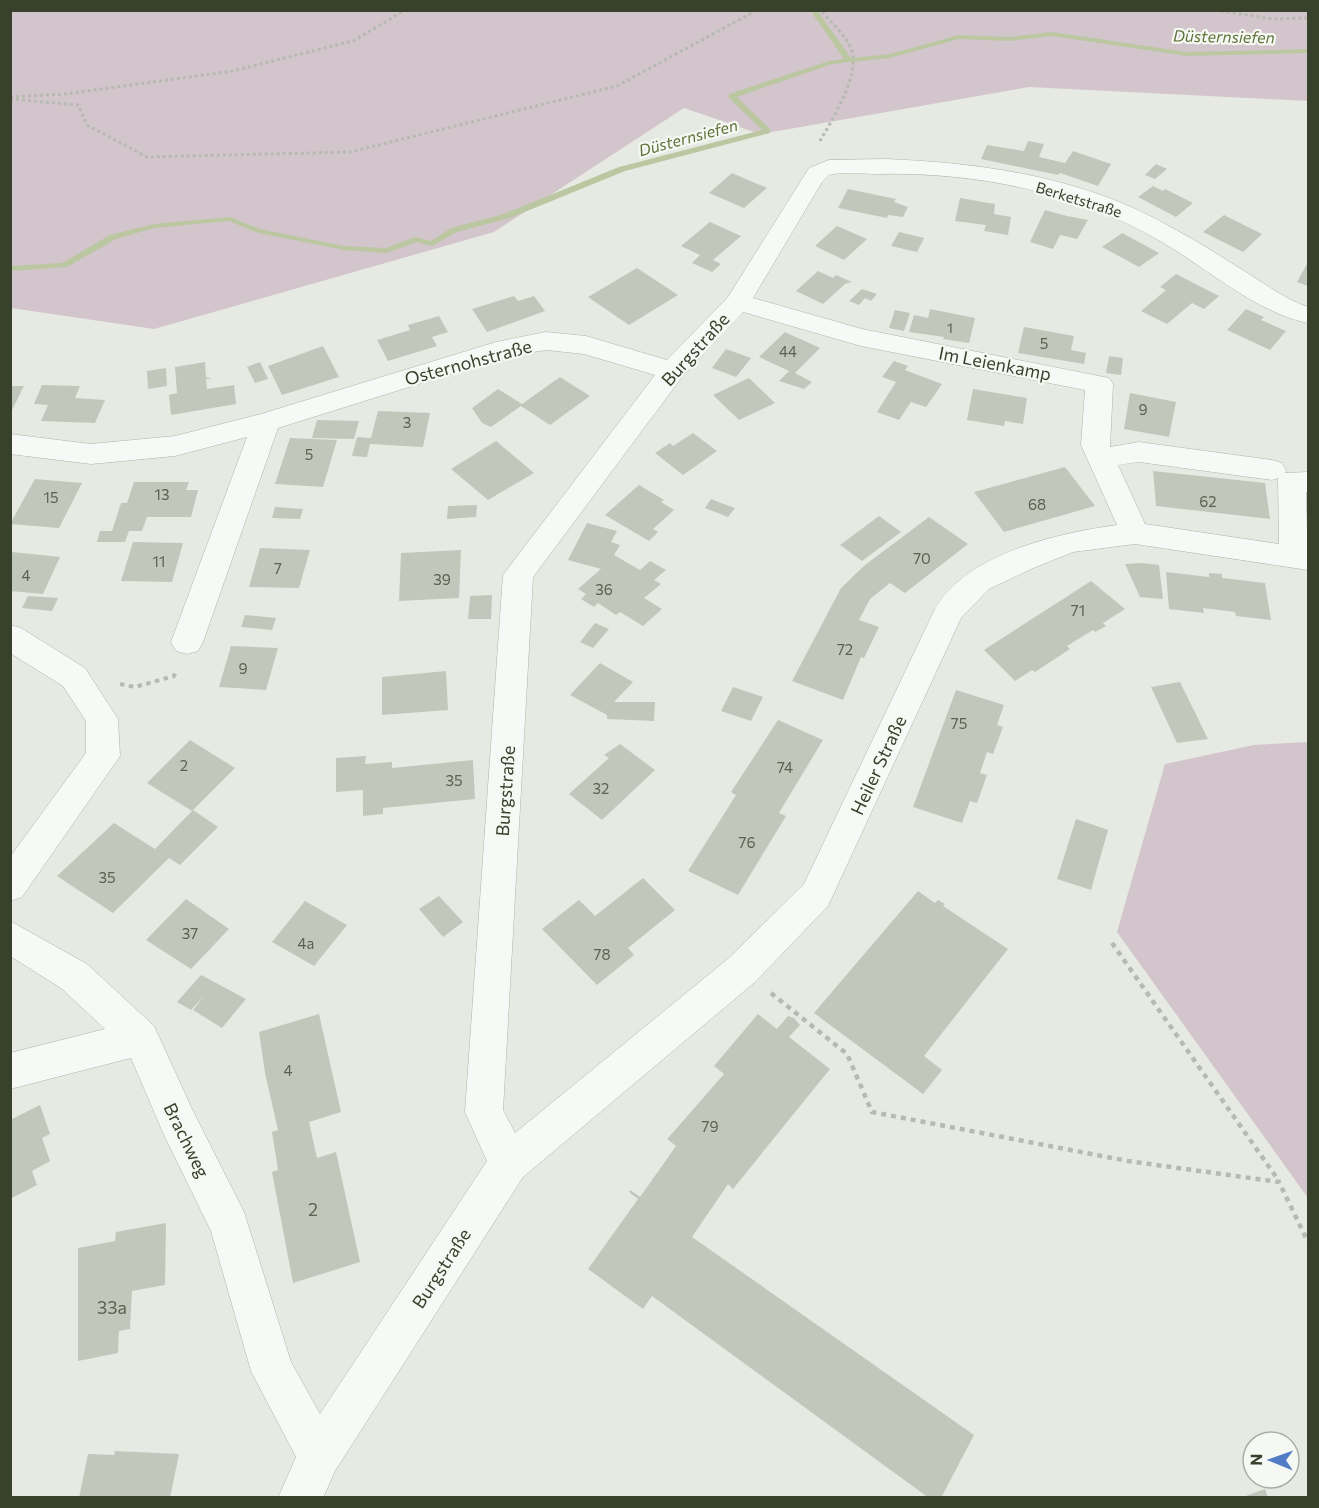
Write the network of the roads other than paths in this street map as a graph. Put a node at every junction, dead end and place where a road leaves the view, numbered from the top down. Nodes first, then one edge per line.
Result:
1 (818, 173) joint
2 (738, 302) junction
3 (1308, 315) edge
4 (672, 371) junction
5 (266, 422) junction
6 (10, 444) edge
7 (1103, 458) junction
8 (1272, 470) dead end
9 (1308, 482) edge
10 (1135, 533) junction
11 (1302, 558) edge
12 (10, 637) edge
13 (188, 642) road end
14 (10, 886) edge
15 (10, 937) edge
16 (141, 1038) junction
17 (10, 1071) edge
18 (509, 1163) junction
19 (319, 1455) junction
20 (300, 1497) edge

1 - 2 street, Burgstraße
1 - 3 street, Berketstraße
2 - 4 street, Burgstraße
2 - 7 street, Im Leienkamp
4 - 5 street, Osternohstraße
4 - 18 street, Burgstraße
5 - 6 street, Osternohstraße
5 - 13 street
7 - 8 street
7 - 10 street, Im Leienkamp
9 - 11 street
10 - 11 street, Heiler Straße
10 - 18 street, Heiler Straße
12 - 14 street
15 - 16 street
16 - 17 street
16 - 19 street, Brachweg
18 - 19 street, Burgstraße
19 - 20 street, Burgstraße

